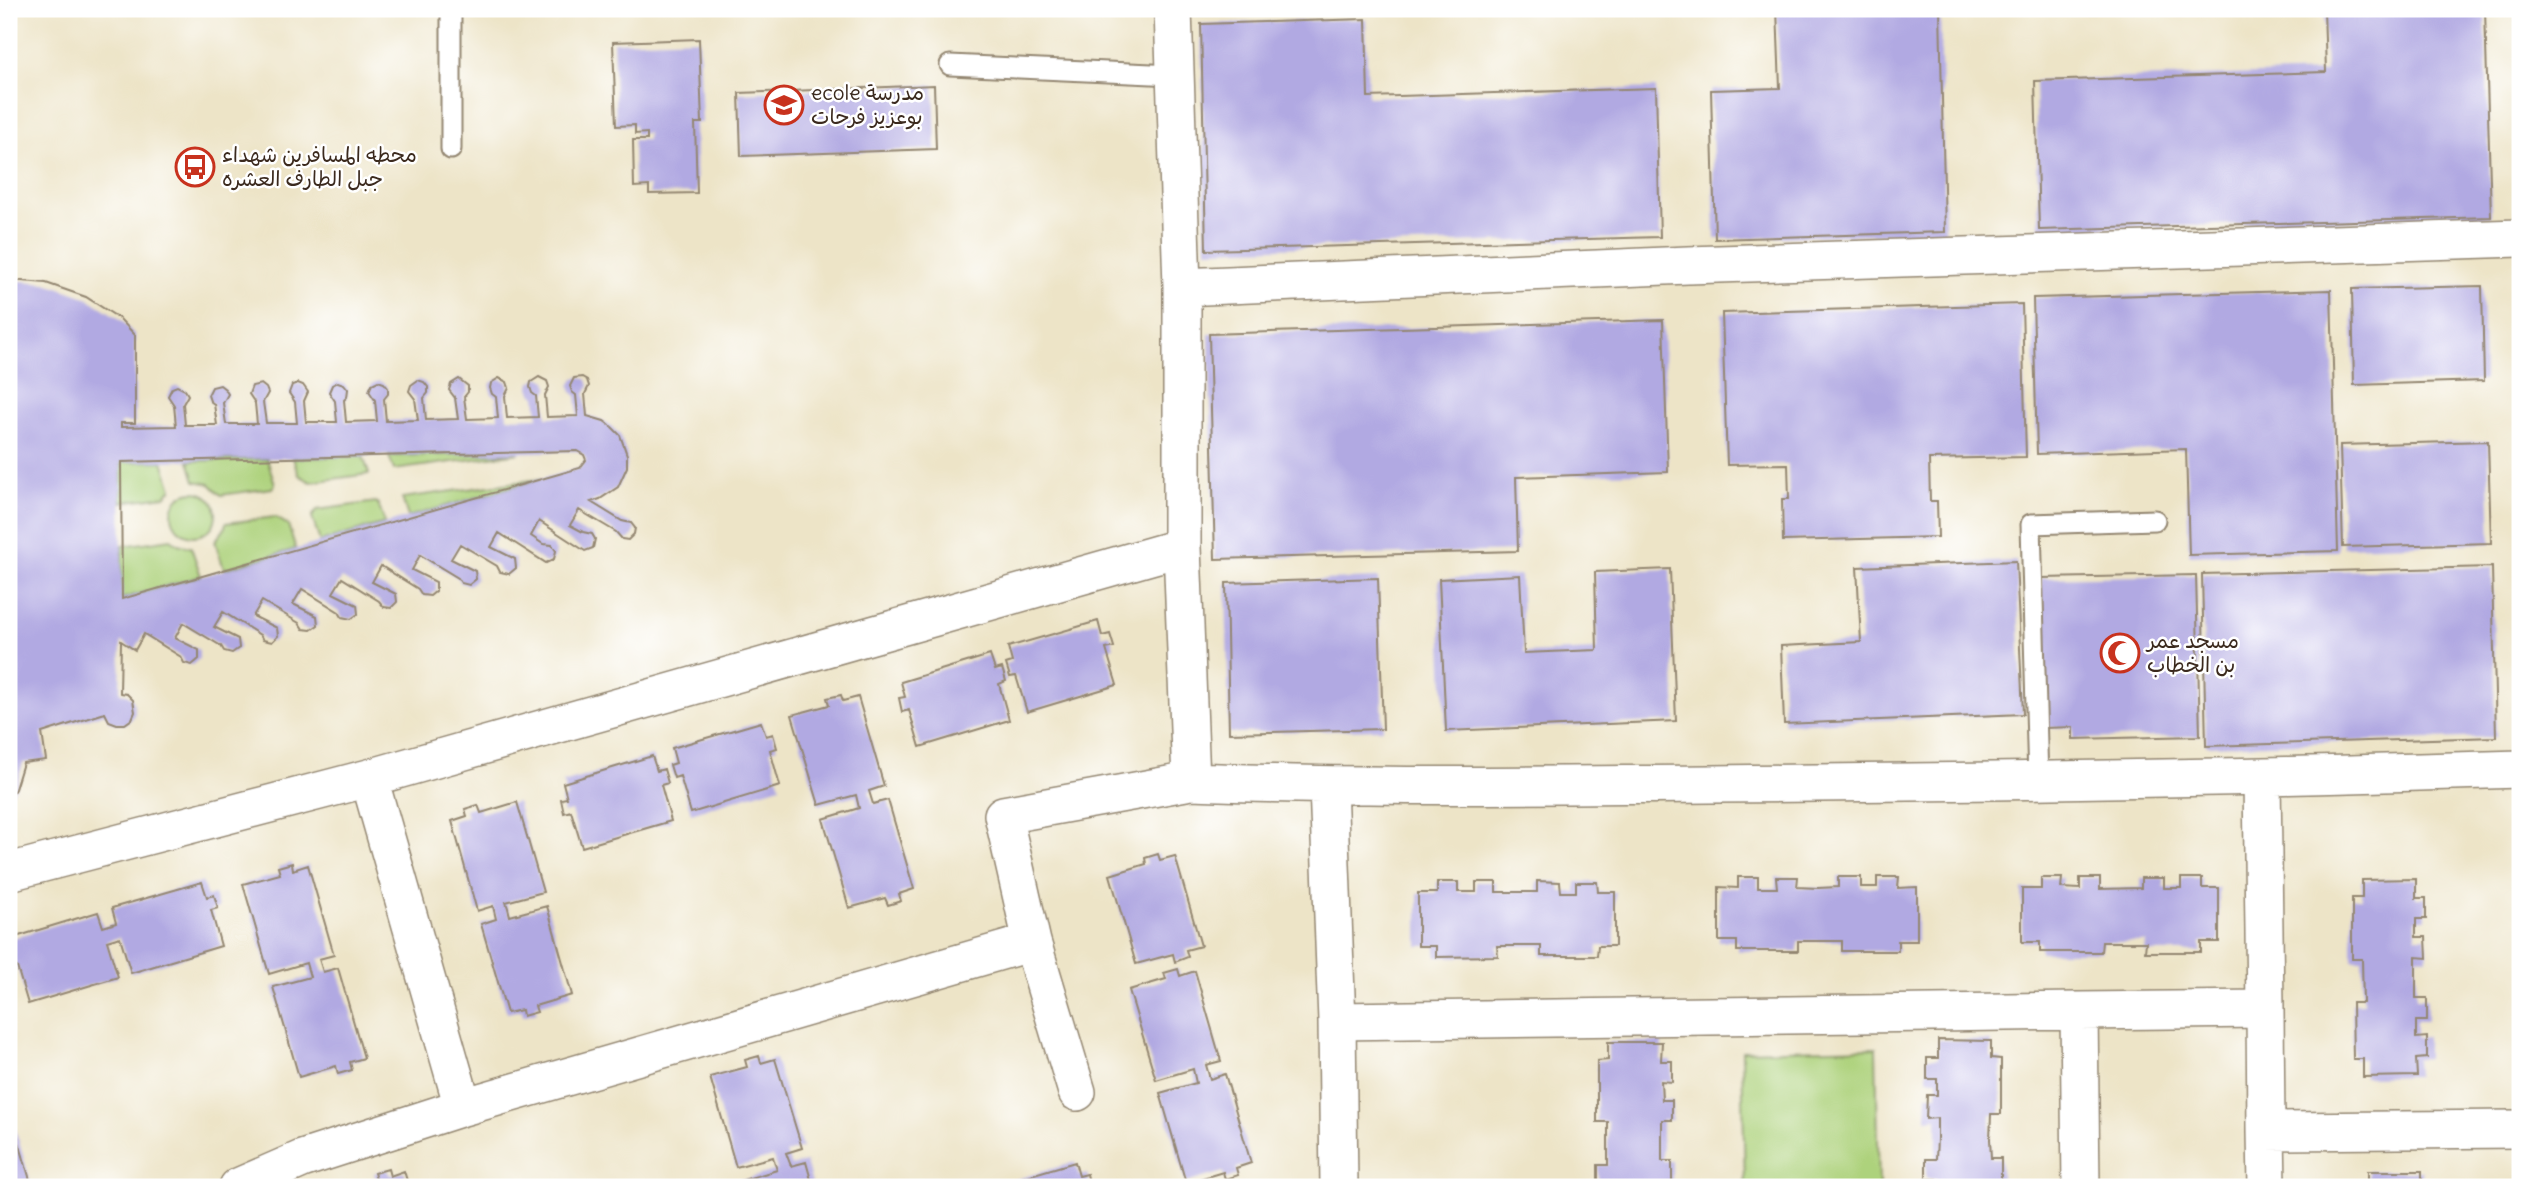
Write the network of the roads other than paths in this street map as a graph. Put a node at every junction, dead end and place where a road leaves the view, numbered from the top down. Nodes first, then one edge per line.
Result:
1 (451, 9) edge
2 (1172, 9) edge
3 (950, 65) dead end
4 (1174, 75) junction
5 (451, 149) dead end
6 (2520, 238) edge
7 (1182, 287) junction
8 (2155, 520) dead end
9 (1182, 547) junction
10 (2520, 769) edge
11 (369, 778) junction
12 (2262, 778) junction
13 (1191, 781) junction
14 (2038, 782) junction
15 (1328, 786) junction
16 (9, 872) edge
17 (1032, 942) junction
18 (2265, 1009) junction
19 (2079, 1011) junction
20 (1337, 1021) junction
21 (1077, 1092) dead end
22 (463, 1107) junction
23 (2520, 1129) edge
24 (2266, 1131) junction
25 (238, 1187) edge
26 (1339, 1187) edge
27 (2081, 1187) edge
28 (2267, 1187) edge

1 - 5 lane
2 - 4 street
3 - 4 lane
4 - 7 street
6 - 7 street
7 - 9 street
8 - 14 lane
9 - 11 street
9 - 13 street
10 - 12 street
11 - 16 street
11 - 22 street
12 - 14 street
12 - 18 street
13 - 15 street
13 - 17 street
14 - 15 street
15 - 20 street
17 - 21 street
17 - 22 street
18 - 19 street
18 - 24 street
19 - 20 street
19 - 27 street
20 - 26 street
22 - 25 street
23 - 24 street
24 - 28 street

